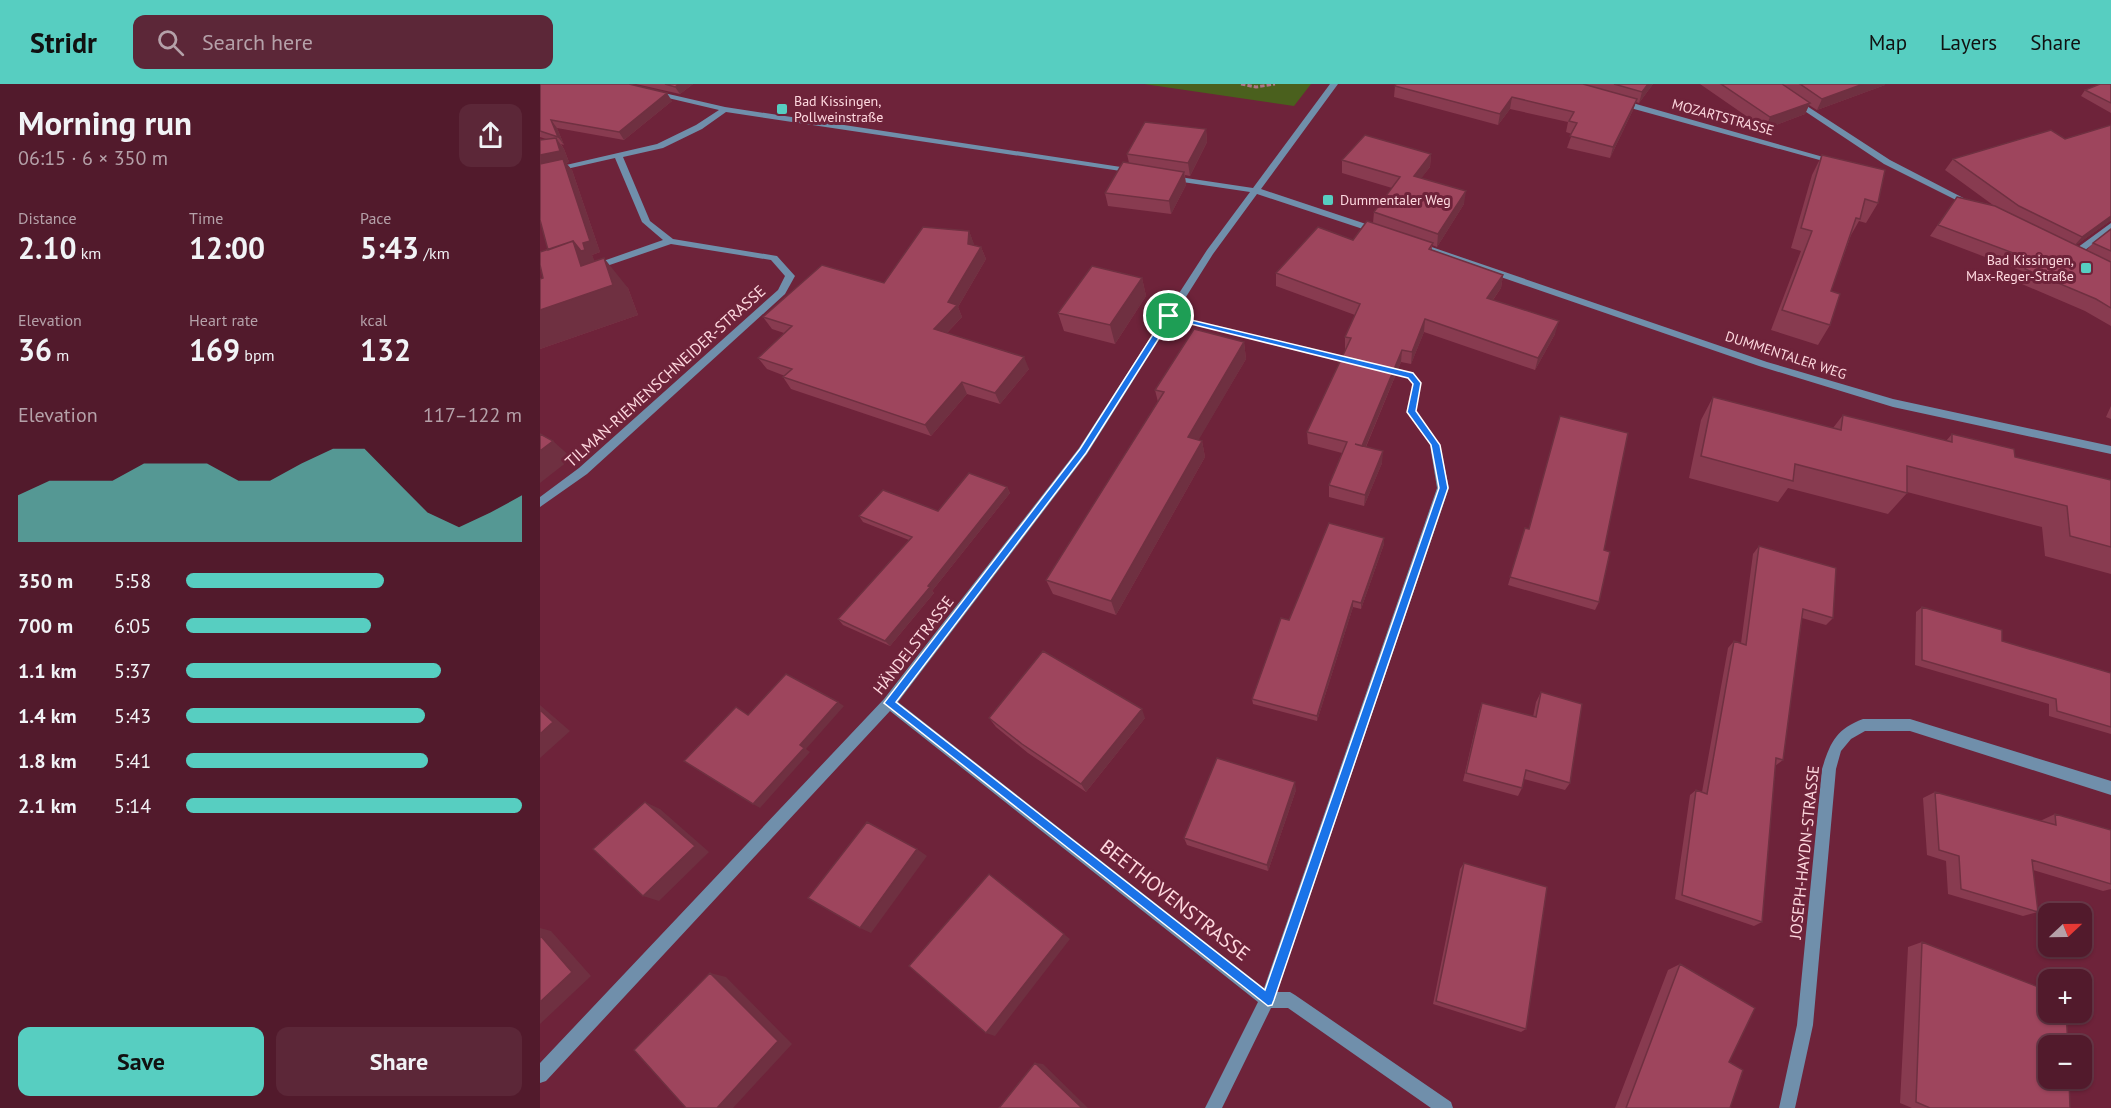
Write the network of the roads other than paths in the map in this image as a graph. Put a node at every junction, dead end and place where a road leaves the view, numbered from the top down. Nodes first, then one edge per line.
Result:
1 (1334, 84) edge
2 (1768, 84) edge
3 (650, 92) edge
4 (1608, 99) edge
5 (725, 109) junction
6 (618, 155) junction
7 (1887, 162) junction
8 (1844, 164) edge
9 (1877, 166) edge
10 (1138, 172) edge
11 (540, 173) edge
12 (1162, 176) edge
13 (1257, 190) junction
14 (1980, 209) edge
15 (2111, 226) edge
16 (1383, 233) edge
17 (670, 241) junction
18 (1406, 241) edge
19 (2063, 250) edge
20 (2073, 255) junction
21 (2083, 260) edge
22 (579, 272) edge
23 (1435, 445) road end
24 (2111, 450) edge
25 (540, 503) edge
26 (889, 703) junction
27 (2111, 788) edge
28 (1268, 1000) junction
29 (540, 1075) edge
30 (1213, 1108) edge
31 (1445, 1108) edge
32 (1787, 1108) edge

1 - 13 street, HÄNDELSTRASSE
2 - 7 street
3 - 5 street
4 - 8 street, MOZARTSTRASSE
5 - 6 street
5 - 10 street
6 - 11 street
6 - 17 street, TILMAN-RIEMENSCHNEIDER-STRASSE
7 - 9 street
7 - 14 street
12 - 13 street
13 - 16 street
13 - 26 street, HÄNDELSTRASSE
15 - 20 street
17 - 22 street
17 - 25 street, TILMAN-RIEMENSCHNEIDER-STRASSE
18 - 24 street, DUMMENTALER WEG
19 - 20 street
20 - 21 street
23 - 28 street
26 - 28 street, BEETHOVENSTRASSE
26 - 29 street, HÄNDELSTRASSE
27 - 32 street, JOSEPH-HAYDN-STRASSE
28 - 30 street
28 - 31 street, BEETHOVENSTRASSE

